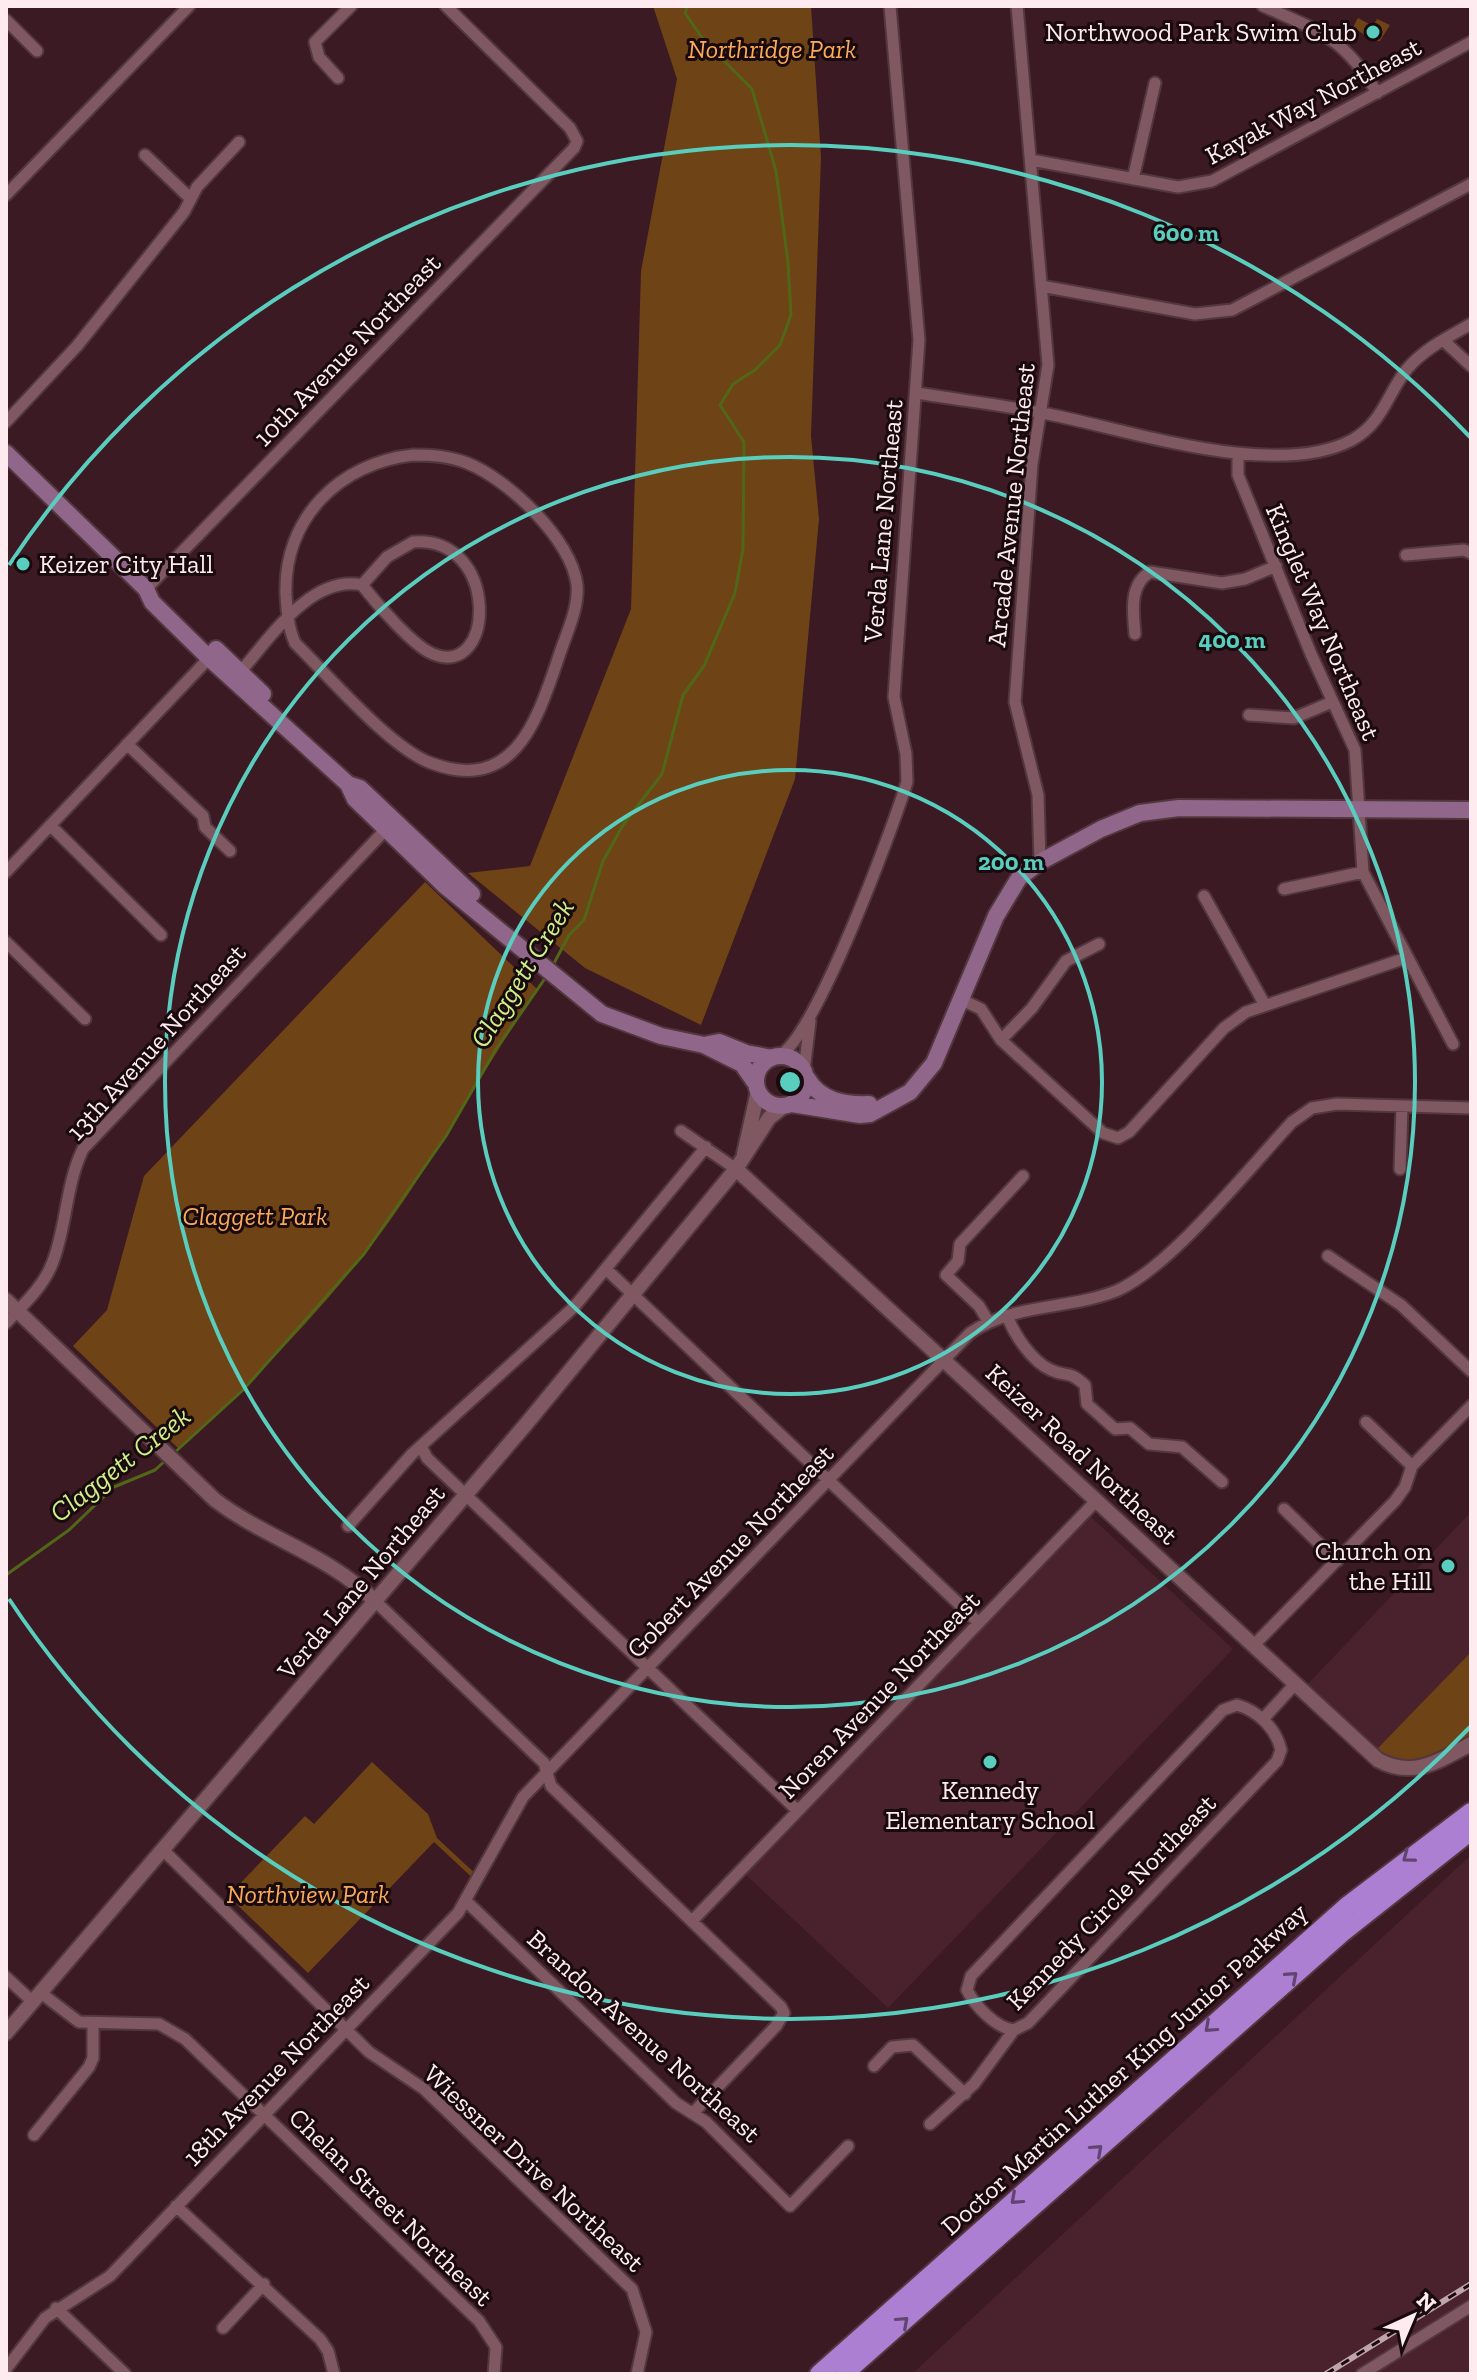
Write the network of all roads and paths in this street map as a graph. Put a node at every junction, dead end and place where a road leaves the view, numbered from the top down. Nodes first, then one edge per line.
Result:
1 (189, 6) edge
2 (351, 6) edge
3 (446, 6) edge
4 (890, 6) edge
5 (1017, 6) edge
6 (1263, 6) edge
7 (6, 20) edge
8 (1471, 42) edge
9 (37, 51) dead end
10 (338, 78) dead end
11 (1155, 83) dead end
12 (1377, 93) junction
13 (239, 142) dead end
14 (145, 155) dead end
15 (1031, 160) junction
16 (1133, 179) junction
17 (1471, 184) edge
18 (6, 195) edge
19 (191, 199) junction
20 (1041, 286) junction
21 (1471, 324) edge
22 (1443, 340) junction
23 (1471, 366) edge
24 (917, 393) junction
25 (1040, 413) junction
26 (6, 422) edge
27 (6, 453) edge
28 (1238, 454) junction
29 (1471, 553) edge
30 (1406, 555) dead end
31 (1276, 566) junction
32 (362, 585) junction
33 (146, 589) junction
34 (288, 620) junction
35 (1135, 634) dead end
36 (213, 654) junction
37 (236, 676) junction
38 (1332, 702) junction
39 (1249, 715) dead end
40 (127, 744) junction
41 (1358, 809) junction
42 (1471, 810) edge
43 (390, 825) junction
44 (51, 826) junction
45 (230, 851) dead end
46 (1040, 862) junction
47 (6, 872) edge
48 (1363, 872) junction
49 (1284, 889) dead end
50 (1204, 896) dead end
51 (161, 935) dead end
52 (6, 942) edge
53 (1099, 944) dead end
54 (1406, 958) junction
55 (962, 1000) junction
56 (1265, 1005) junction
57 (85, 1019) dead end
58 (810, 1021) junction
59 (1001, 1040) junction
60 (1453, 1044) dead end
61 (704, 1045) junction
62 (776, 1057) junction
63 (806, 1075) junction
64 (757, 1088) junction
65 (788, 1105) junction
66 (1402, 1106) junction
67 (879, 1107) junction
68 (1471, 1108) edge
69 (681, 1131) dead end
70 (706, 1147) junction
71 (744, 1154) junction
72 (736, 1169) junction
73 (1400, 1169) dead end
74 (1023, 1176) dead end
75 (1328, 1256) dead end
76 (606, 1269) junction
77 (634, 1293) junction
78 (6, 1300) edge
79 (17, 1311) junction
80 (1007, 1315) junction
81 (988, 1321) junction
82 (6, 1323) edge
83 (943, 1358) junction
84 (1471, 1371) edge
85 (1471, 1406) edge
86 (1366, 1422) dead end
87 (421, 1446) junction
88 (1412, 1466) junction
89 (829, 1480) junction
90 (1222, 1482) dead end
91 (467, 1495) junction
92 (1097, 1500) junction
93 (1284, 1509) dead end
94 (348, 1526) dead end
95 (1337, 1561) junction
96 (376, 1602) junction
97 (979, 1623) junction
98 (1253, 1646) junction
99 (649, 1668) junction
100 (1295, 1684) junction
101 (1263, 1719) junction
102 (1471, 1744) edge
103 (547, 1773) junction
104 (798, 1811) junction
105 (1471, 1812) edge
106 (1471, 1831) edge
107 (163, 1850) junction
108 (467, 1902) junction
109 (693, 1920) junction
110 (6, 1977) edge
111 (37, 1998) junction
112 (93, 2024) junction
113 (346, 2029) junction
114 (1014, 2030) junction
115 (6, 2033) edge
116 (874, 2066) dead end
117 (965, 2094) junction
118 (693, 2113) junction
119 (264, 2115) junction
120 (930, 2124) dead end
121 (34, 2135) dead end
122 (848, 2146) dead end
123 (176, 2206) junction
124 (264, 2284) junction
125 (1471, 2306) edge
126 (56, 2308) junction
127 (223, 2328) dead end
128 (6, 2369) edge
129 (125, 2374) edge
130 (334, 2374) edge
131 (494, 2374) edge
132 (637, 2374) edge
133 (819, 2374) edge
134 (844, 2374) edge
135 (1362, 2374) edge

1 - 18 street
2 - 10 street
3 - 33 street, 10th Avenue Northeast
4 - 24 street, Verda Lane Northeast
5 - 15 street, Arcade Avenue Northeast
6 - 12 street
7 - 9 street
8 - 12 street, Kayak Way Northeast
11 - 16 street
12 - 16 street, Kayak Way Northeast
13 - 19 street
14 - 19 street
15 - 16 street, Kayak Way Northeast
15 - 20 street, Arcade Avenue Northeast
17 - 20 street
19 - 26 street
20 - 25 street, Arcade Avenue Northeast
21 - 22 street
22 - 23 street
22 - 28 street
24 - 25 street
24 - 58 street, Verda Lane Northeast
25 - 28 street
25 - 46 street, Arcade Avenue Northeast
27 - 33 main road
28 - 31 street, Kinglet Way Northeast
29 - 30 street
31 - 35 street
31 - 38 street, Kinglet Way Northeast
32 - 32 street
32 - 34 street
33 - 36 main road
34 - 34 street
34 - 37 street
36 - 37 main road
36 - 40 street
37 - 43 main road
38 - 39 street
38 - 41 street, Kinglet Way Northeast
40 - 44 street
40 - 45 street
41 - 42 main road
41 - 46 main road
41 - 48 street, Kinglet Way Northeast
43 - 61 main road
43 - 79 street, 13th Avenue Northeast
44 - 47 street
44 - 51 street
46 - 55 main road
48 - 49 street
48 - 54 street
50 - 56 street
52 - 57 street
53 - 59 street
54 - 56 street
54 - 60 street
55 - 59 street
55 - 67 main road
56 - 59 street
58 - 62 street, Verda Lane Northeast
58 - 63 street, Verda Lane Northeast
61 - 62 main road
61 - 64 main road
62 - 63 main road
62 - 64 main road
63 - 65 main road
63 - 67 main road
64 - 65 main road
64 - 71 street, Verda Lane Northeast
65 - 67 main road
65 - 71 street, Verda Lane Northeast
66 - 68 street
66 - 73 street
66 - 80 street
69 - 70 street
70 - 72 street
70 - 76 street
71 - 72 street, Verda Lane Northeast
72 - 77 street, Verda Lane Northeast
72 - 83 street, Keizer Road Northeast
74 - 81 street
75 - 84 street
76 - 77 street
76 - 87 street
77 - 89 street
77 - 91 street, Verda Lane Northeast
78 - 79 street
79 - 82 street, 13th Avenue Northeast
79 - 96 street
80 - 81 street
80 - 90 street
81 - 83 street, Gobert Avenue Northeast
83 - 89 street, Gobert Avenue Northeast
83 - 92 street, Keizer Road Northeast
85 - 88 street
86 - 88 street
87 - 91 street
87 - 94 street
88 - 95 street
89 - 97 street
89 - 99 street, Gobert Avenue Northeast
91 - 96 street, Verda Lane Northeast
91 - 99 street
92 - 97 street, Noren Avenue Northeast
92 - 98 street, Keizer Road Northeast
93 - 95 street
95 - 98 street
96 - 103 street
96 - 107 street, Verda Lane Northeast
97 - 104 street, Noren Avenue Northeast
98 - 100 street, Keizer Road Northeast
99 - 103 street, Gobert Avenue Northeast
99 - 104 street
100 - 101 street
100 - 102 street, Keizer Road Northeast
101 - 114 street, Kennedy Circle Northeast
101 - 114 street, Kennedy Circle Northeast
103 - 108 street, 18th Avenue Northeast
103 - 109 street
104 - 109 street, Noren Avenue Northeast
105 -> 133 highway, Doctor Martin Luther King Junior Parkway
134 -> 106 highway, Doctor Martin Luther King Junior Parkway
107 - 111 street, Verda Lane Northeast
107 - 113 street, Wiessner Drive Northeast
108 - 113 street, 18th Avenue Northeast
108 - 118 street, Brandon Avenue Northeast
109 - 118 street
110 - 111 street, Chelan Street Northeast
111 - 112 street, Chelan Street Northeast
111 - 115 street, Verda Lane Northeast
112 - 119 street, Chelan Street Northeast
112 - 121 street
113 - 119 street, 18th Avenue Northeast
113 - 132 street, Wiessner Drive Northeast
114 - 117 street
116 - 117 street
117 - 120 street
118 - 122 street, Brandon Avenue Northeast
119 - 123 street, 18th Avenue Northeast
119 - 131 street, Chelan Street Northeast
123 - 124 street
123 - 126 street, 18th Avenue Northeast
124 - 127 street
124 - 130 street
125 - 135 street
126 - 128 street, 18th Avenue Northeast
126 - 129 street

